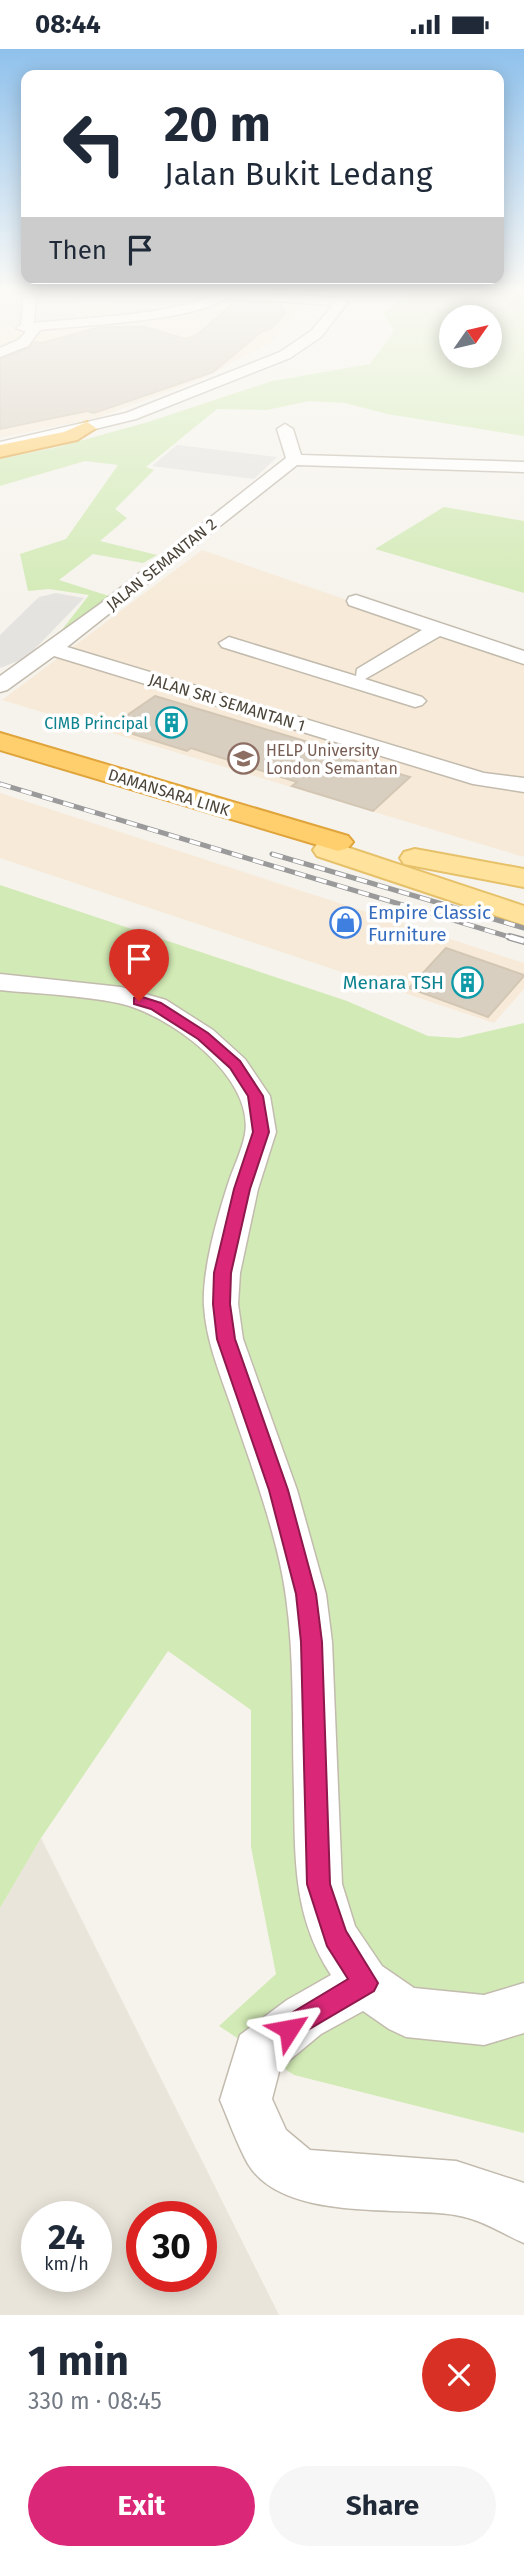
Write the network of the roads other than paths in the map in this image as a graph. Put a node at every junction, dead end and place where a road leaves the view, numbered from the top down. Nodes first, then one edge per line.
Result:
1 (160, 397) edge
2 (181, 397) edge
3 (87, 428) joint
4 (285, 429) dead end
5 (0, 441) edge
6 (0, 449) edge
7 (295, 460) junction
8 (524, 467) edge
9 (356, 601) dead end
10 (438, 629) junction
11 (229, 643) dead end
12 (52, 649) junction
13 (524, 658) edge
14 (363, 673) dead end
15 (0, 686) edge
16 (415, 701) dead end
17 (0, 741) edge
18 (0, 752) edge
19 (524, 785) edge
20 (333, 846) junction
21 (524, 878) edge
22 (524, 896) edge
23 (524, 906) edge
24 (524, 916) edge
25 (0, 982) edge
26 (365, 1983) junction
27 (524, 2008) edge
28 (524, 2215) edge

1 - 5 street
2 - 3 street
3 - 6 highway
4 - 7 street
7 - 8 street
7 - 12 street, JALAN SEMANTAN 2
9 - 10 street
10 - 13 street
10 - 14 street
11 - 16 street
12 - 15 street, JALAN SEMANTAN 2
12 - 19 street, JALAN SRI SEMANTAN 1
17 - 20 highway, DAMANSARA LINK
18 - 20 highway, DAMANSARA LINK
20 - 21 main road
20 - 22 main road
20 - 23 main road
20 - 24 main road
25 - 26 street
26 - 27 street
26 - 28 street

